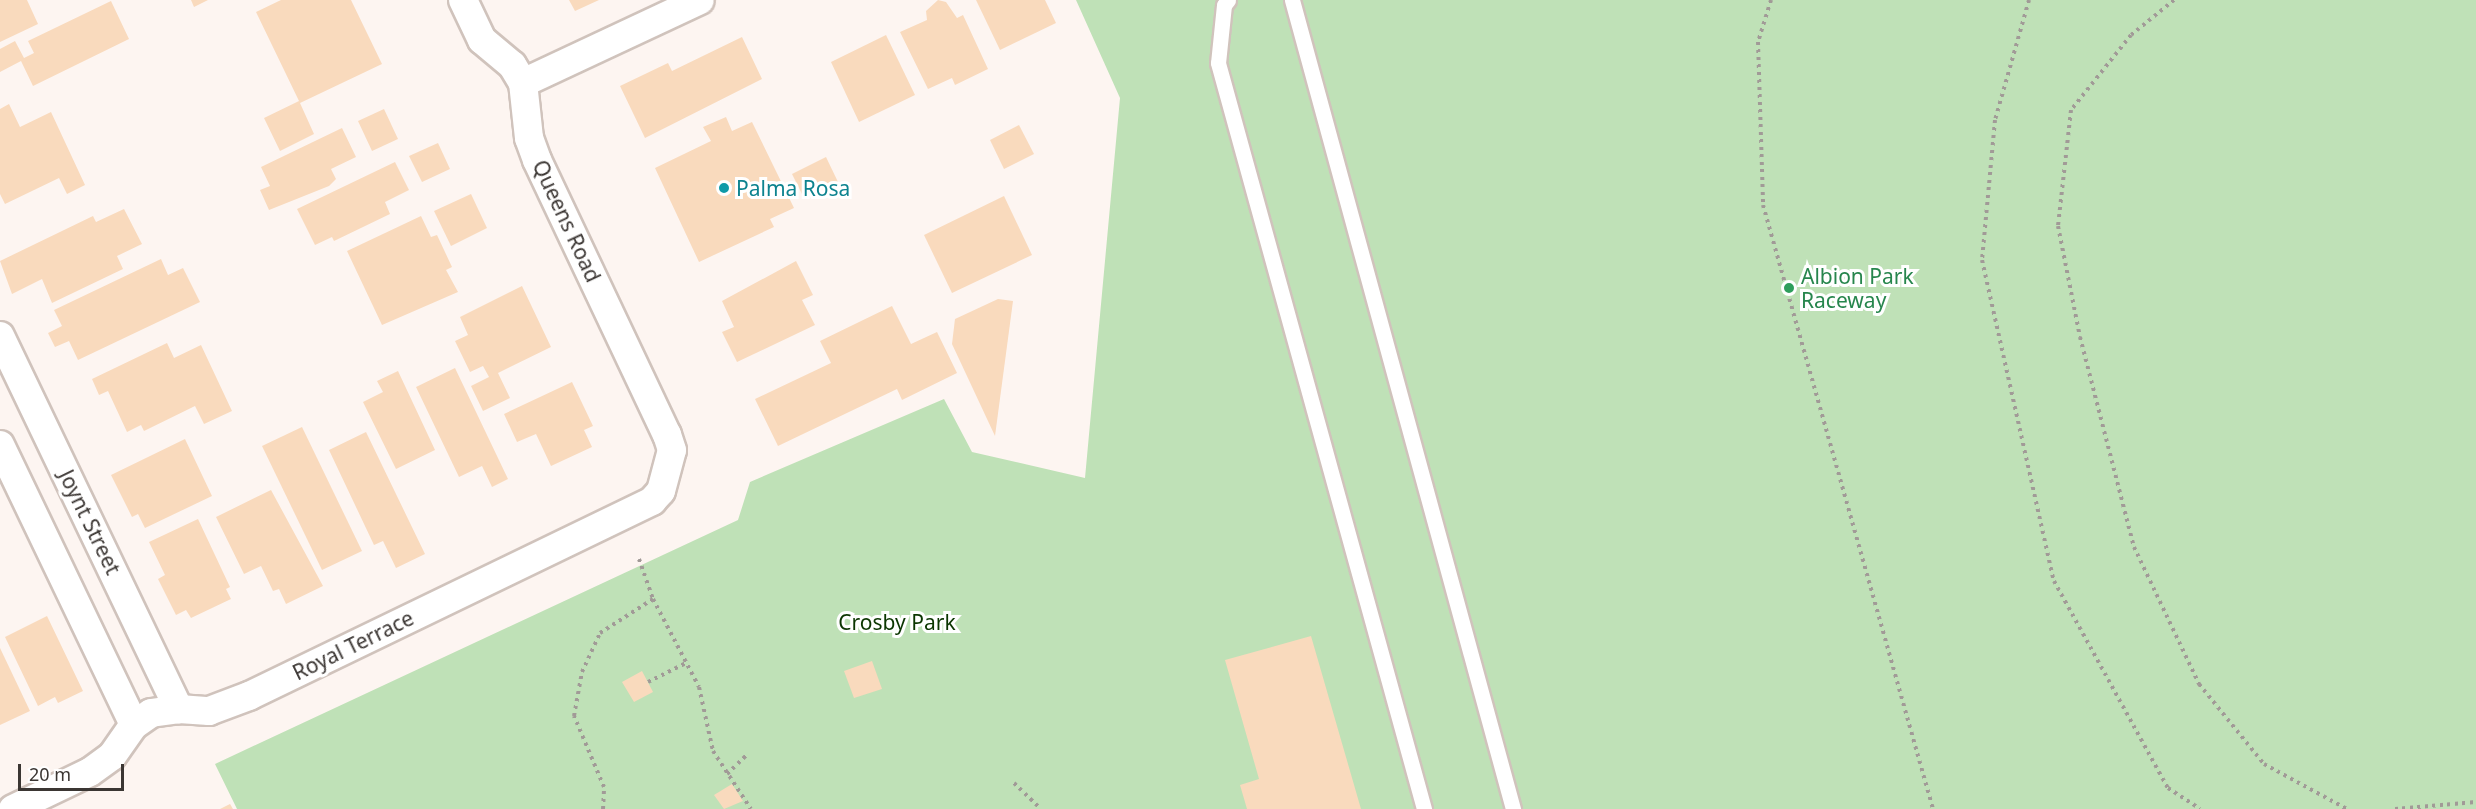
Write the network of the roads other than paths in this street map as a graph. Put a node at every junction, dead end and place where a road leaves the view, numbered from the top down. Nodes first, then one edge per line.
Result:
1 (463, 0) edge
2 (700, 0) edge
3 (1228, 0) edge
4 (1292, 0) edge
5 (523, 83) junction
6 (0, 336) edge
7 (0, 445) edge
8 (672, 450) joint
9 (178, 709) junction
10 (134, 725) junction
11 (13, 809) edge
12 (1424, 809) edge
13 (1513, 809) edge

1 - 5 street
2 - 5 street
3 - 12 lane
4 - 13 lane
5 - 8 street, Queens Road
6 - 9 street, Joynt Street
7 - 10 street
8 - 9 street, Royal Terrace
9 - 10 street, Royal Terrace
10 - 11 street, Royal Terrace

